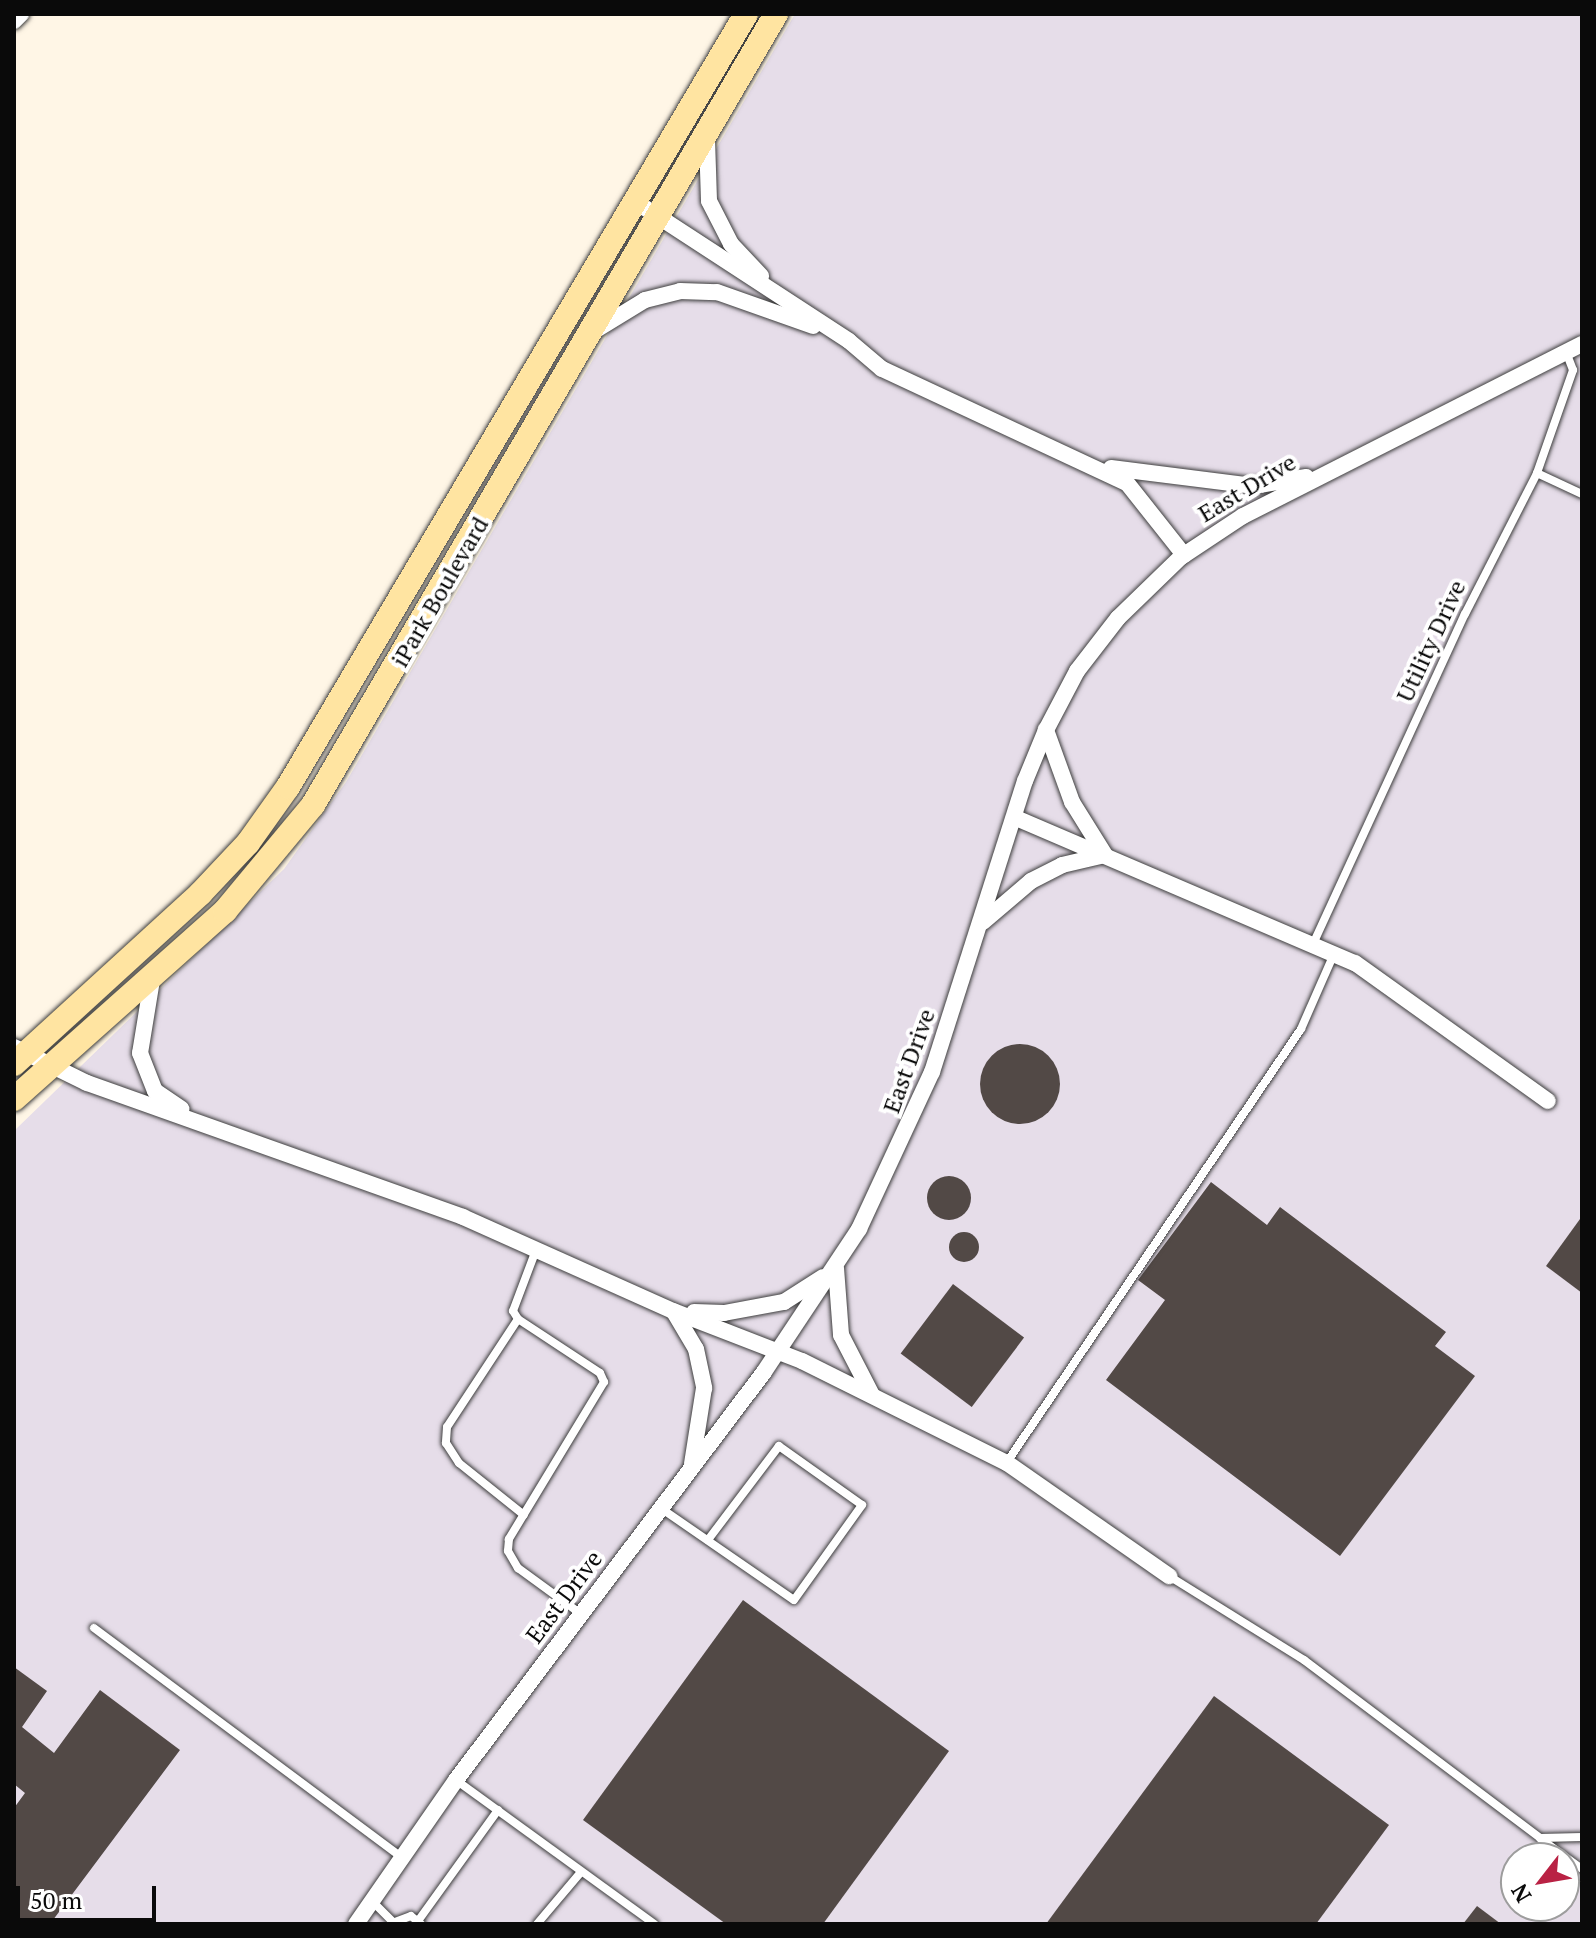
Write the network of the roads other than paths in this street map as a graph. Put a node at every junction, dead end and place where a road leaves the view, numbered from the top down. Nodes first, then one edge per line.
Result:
1 (21, 14) edge
2 (746, 14) edge
3 (776, 14) edge
4 (14, 21) edge
5 (708, 130) junction
6 (636, 202) junction
7 (658, 216) junction
8 (778, 294) junction
9 (589, 336) junction
10 (849, 341) junction
11 (1574, 348) edge
12 (1578, 372) edge
13 (1096, 466) junction
14 (1537, 473) junction
15 (1311, 477) junction
16 (1582, 494) edge
17 (1184, 555) junction
18 (1046, 730) junction
19 (1016, 818) junction
20 (1105, 855) junction
21 (983, 922) junction
22 (1313, 945) junction
23 (1334, 954) junction
24 (152, 980) junction
25 (18, 1055) edge
26 (54, 1067) junction
27 (14, 1099) edge
28 (1548, 1101) dead end
29 (196, 1120) junction
30 (537, 1248) junction
31 (836, 1266) junction
32 (673, 1311) junction
33 (518, 1319) junction
34 (779, 1351) junction
35 (872, 1395) junction
36 (1007, 1463) junction
37 (690, 1469) junction
38 (661, 1508) junction
39 (524, 1515) junction
40 (708, 1540) junction
41 (1169, 1576) joint
42 (581, 1614) junction
43 (94, 1628) dead end
44 (456, 1780) junction
45 (498, 1810) junction
46 (1582, 1837) edge
47 (1540, 1838) junction
48 (401, 1857) junction
49 (1582, 1869) edge
50 (581, 1872) junction
51 (372, 1900) junction
52 (395, 1923) edge
53 (420, 1923) edge
54 (356, 1924) edge
55 (537, 1924) edge
56 (654, 1924) edge

1 - 4 street
2 - 6 main road, iPark Boulevard
3 - 5 main road, iPark Boulevard
5 - 7 main road, iPark Boulevard
5 - 8 street
6 - 7 street
6 - 25 main road, iPark Boulevard
7 - 8 street
7 - 9 main road, iPark Boulevard
8 - 10 street
9 - 10 street
9 - 24 main road, iPark Boulevard
10 - 13 street
11 - 12 lane, Utility Drive
11 - 15 street, East Drive
12 - 14 lane, Utility Drive
13 - 15 street
13 - 17 street
14 - 16 lane
14 - 22 lane, Utility Drive
15 - 17 street, East Drive
17 - 18 street, East Drive
18 - 19 street, East Drive
18 - 20 street
19 - 20 street
19 - 21 street, East Drive
20 - 21 street
20 - 22 street
21 - 31 street, East Drive
22 - 23 street
23 - 28 street
23 - 36 lane
24 - 26 main road, iPark Boulevard
24 - 29 street
25 - 26 street
26 - 27 main road, iPark Boulevard
26 - 29 street
29 - 30 street
30 - 32 street
30 - 33 lane
31 - 32 street
31 - 34 street, East Drive
31 - 35 street
32 - 34 street
32 - 37 street
33 - 39 lane
33 - 39 lane
34 - 35 street
34 - 37 street, East Drive
35 - 36 street
36 - 41 street
37 - 38 street, East Drive
38 - 40 lane
38 - 42 street, East Drive
39 - 42 lane
40 - 40 lane
41 - 47 lane
42 - 44 street, East Drive
43 - 48 lane
44 - 45 lane
44 - 48 street, East Drive
45 - 50 lane
45 - 53 lane
46 - 47 lane
47 - 49 lane
48 - 51 street, East Drive
50 - 55 lane
50 - 56 lane
51 - 52 lane
51 - 54 street, East Drive
52 - 53 lane

